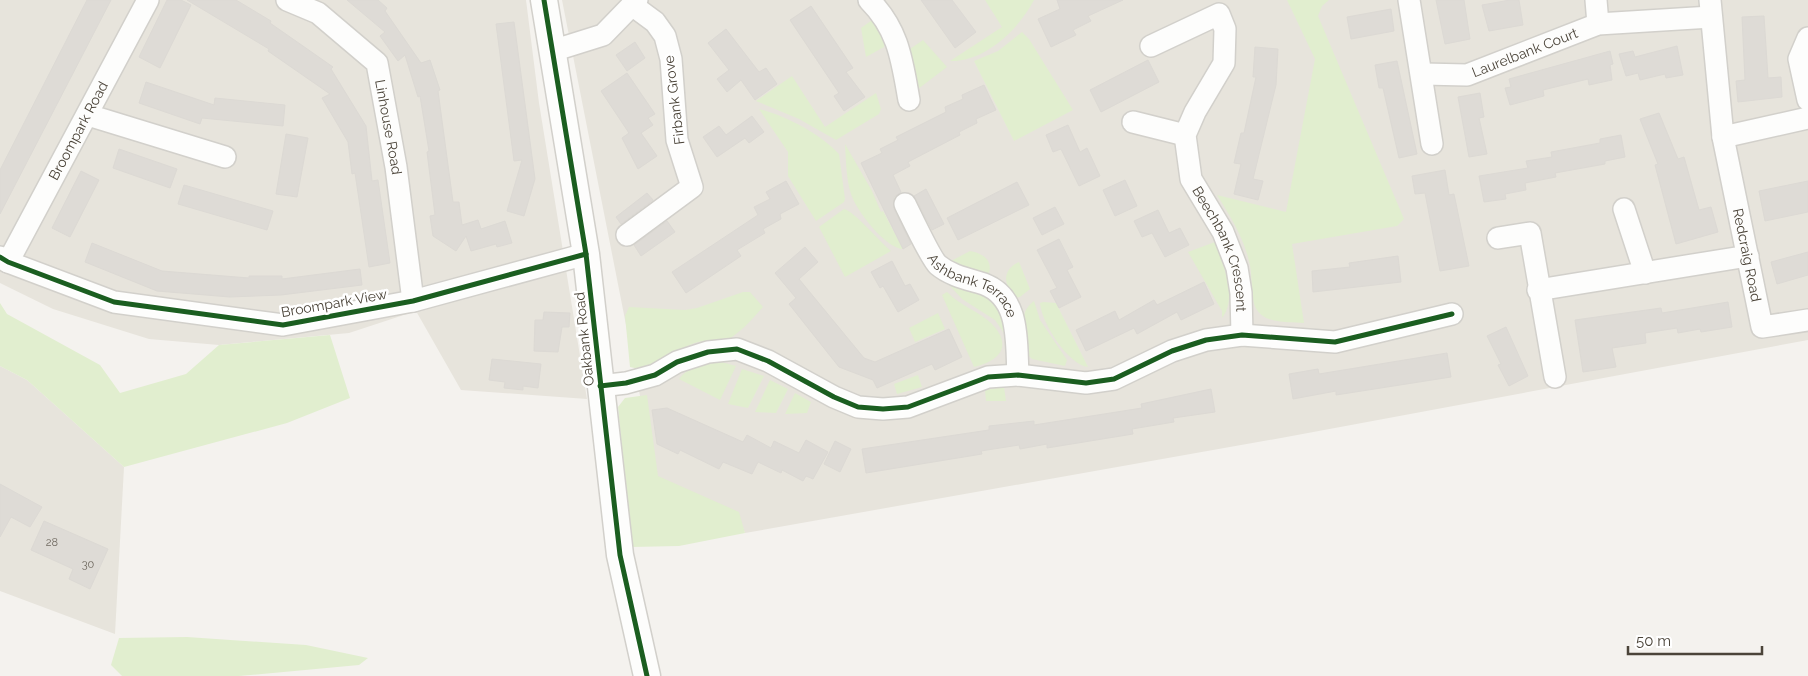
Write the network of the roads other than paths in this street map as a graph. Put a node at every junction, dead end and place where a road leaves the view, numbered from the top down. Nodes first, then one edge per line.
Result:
1 (148, 0) edge
2 (287, 0) edge
3 (544, 0) edge
4 (869, 0) edge
5 (1410, 0) edge
6 (1596, 0) edge
7 (635, 2) edge
8 (1710, 9) edge
9 (1598, 24) junction
10 (1808, 38) edge
11 (1151, 46) dead end
12 (552, 51) junction
13 (1422, 74) junction
14 (909, 100) dead end
15 (1808, 100) edge
16 (88, 115) junction
17 (1808, 118) edge
18 (1133, 122) dead end
19 (1185, 134) junction
20 (1723, 137) junction
21 (1432, 144) dead end
22 (225, 158) dead end
23 (905, 204) dead end
24 (1624, 209) dead end
25 (627, 236) dead end
26 (1498, 238) dead end
27 (586, 254) junction
28 (1748, 256) junction
29 (4, 259) edge
30 (1645, 273) junction
31 (1538, 290) junction
32 (414, 301) junction
33 (1452, 314) dead end
34 (1808, 320) edge
35 (1242, 335) junction
36 (1018, 375) junction
37 (1555, 377) dead end
38 (600, 386) junction
39 (647, 676) edge

1 - 16 street, Broompark Road
2 - 32 street, Linhouse Road
3 - 12 street, Oakbank Road
4 - 14 street
5 - 13 street
6 - 9 street
7 - 12 street, Firbank Grove
7 - 25 street, Firbank Grove
8 - 9 street, Laurelbank Court
8 - 20 street, Redcraig Road
9 - 13 street, Laurelbank Court
10 - 15 street
11 - 19 street
12 - 27 street, Oakbank Road
13 - 21 street
16 - 22 street
16 - 29 street, Broompark Road
17 - 20 street
18 - 19 street
19 - 35 street, Beechbank Crescent
20 - 28 street, Redcraig Road
23 - 36 street, Ashbank Terrace
24 - 30 street
26 - 31 street
27 - 32 street, Broompark View
27 - 38 street, Oakbank Road
28 - 30 street
28 - 34 street, Redcraig Road
29 - 32 street, Broompark View
30 - 31 street
31 - 37 street
33 - 35 street
35 - 36 street
36 - 38 street
38 - 39 street, Oakbank Road

